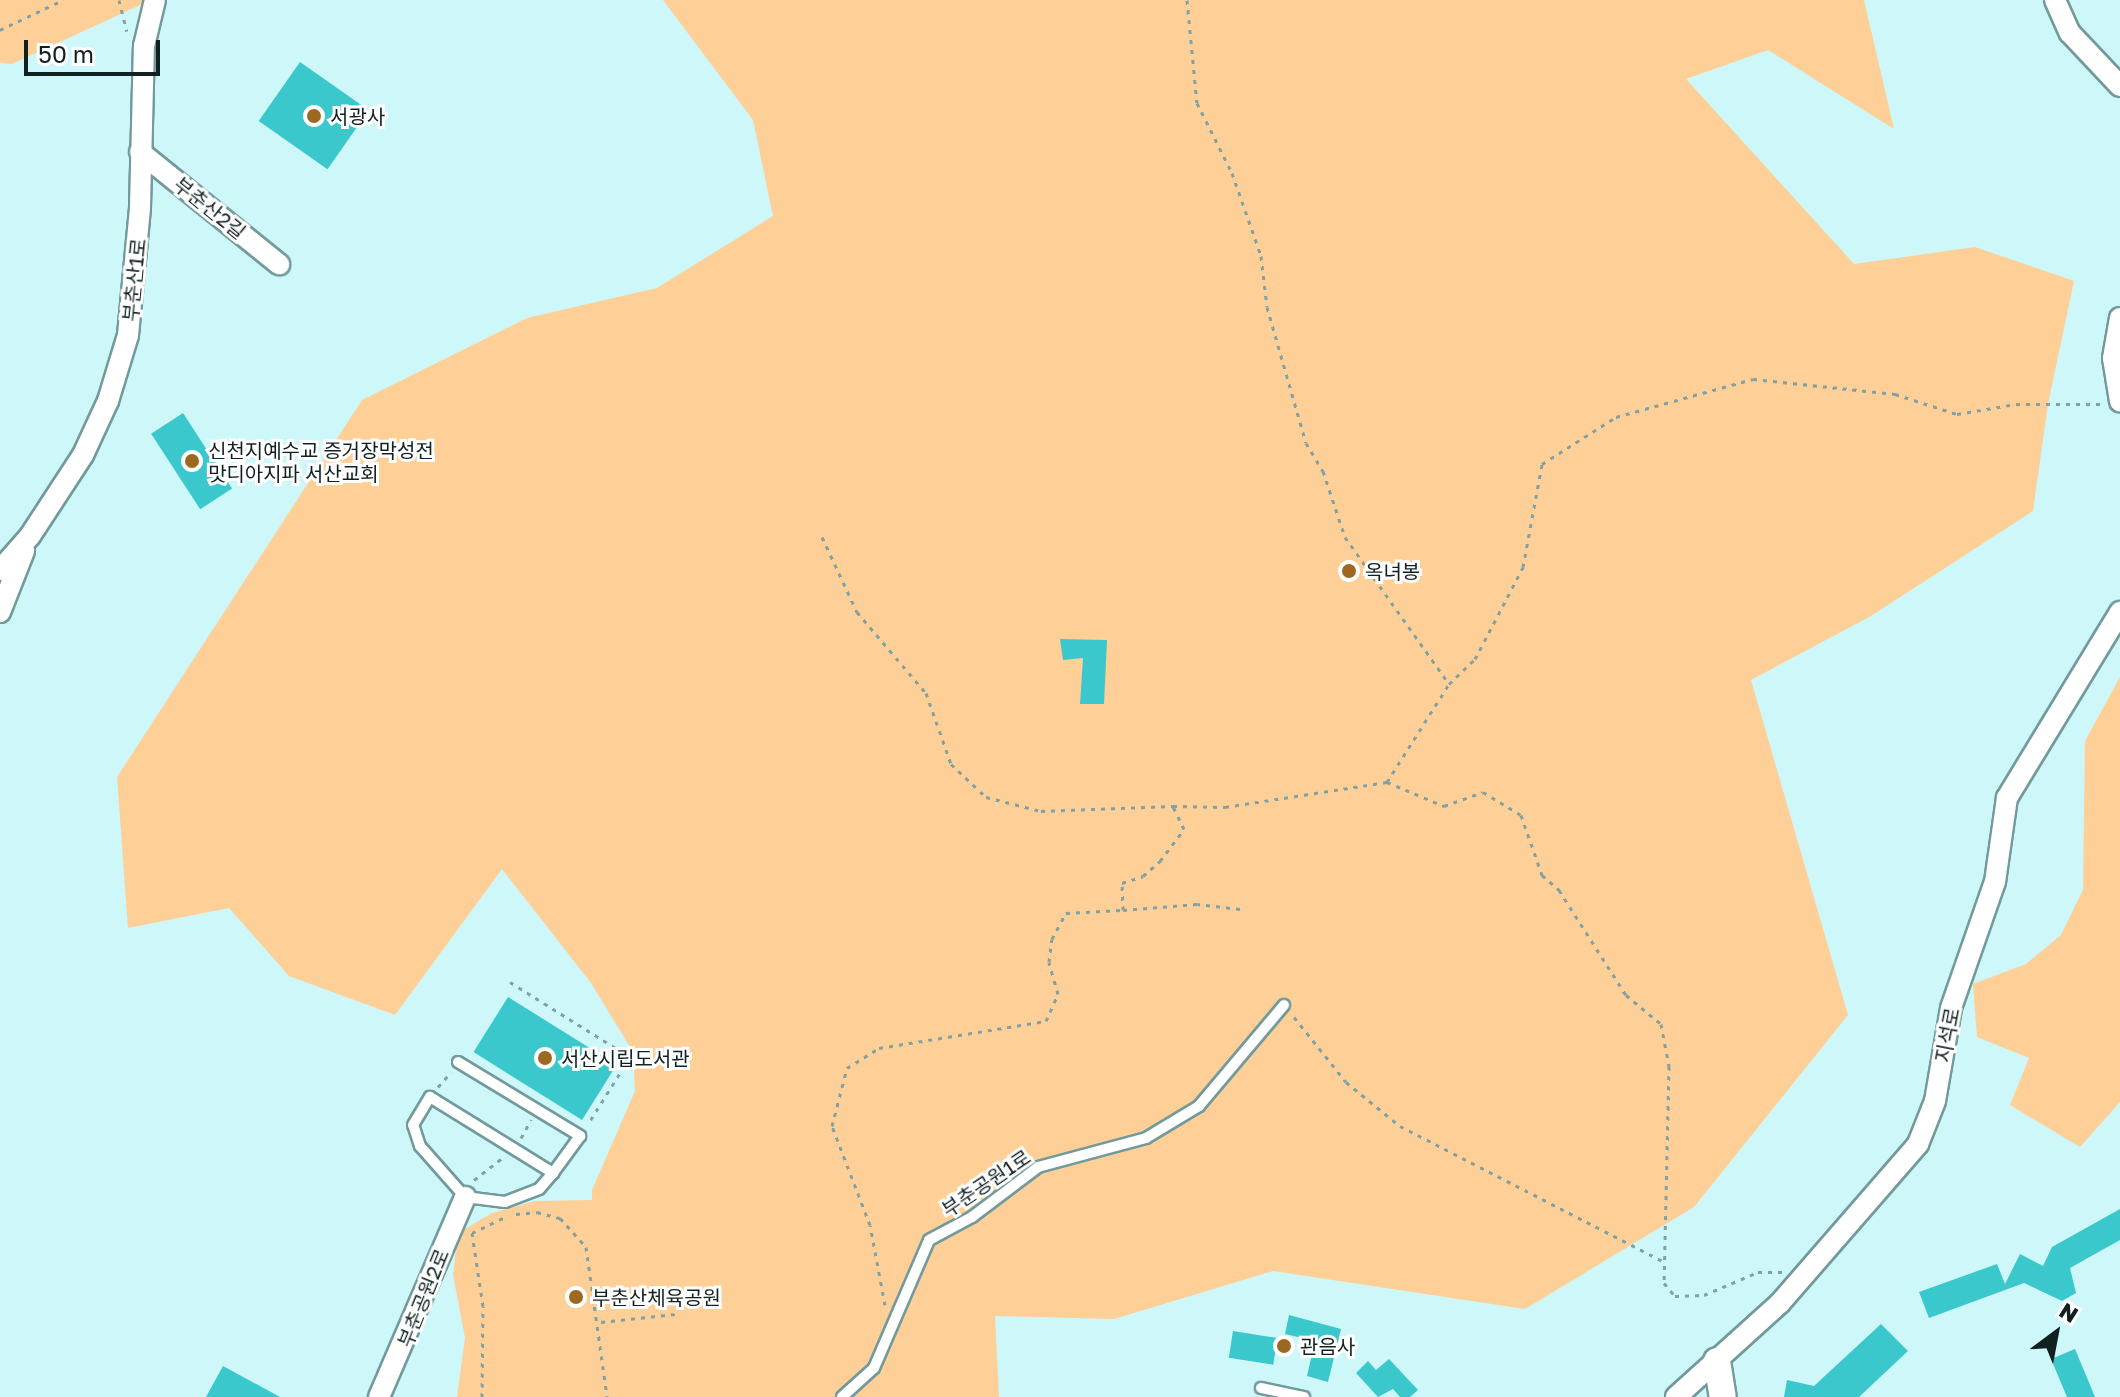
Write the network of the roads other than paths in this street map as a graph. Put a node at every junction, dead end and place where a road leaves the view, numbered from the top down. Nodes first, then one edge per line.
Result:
1 (155, 0) edge
2 (2055, 0) edge
3 (2120, 86) edge
4 (140, 152) junction
5 (279, 264) dead end
6 (2120, 318) edge
7 (2113, 403) edge
8 (30, 536) junction
9 (0, 570) edge
10 (0, 612) edge
11 (2120, 612) edge
12 (1284, 1005) road end
13 (458, 1062) road end
14 (553, 1173) junction
15 (465, 1197) junction
16 (1717, 1361) junction
17 (1261, 1388) dead end
18 (379, 1397) edge
19 (842, 1397) edge
20 (1304, 1397) edge
21 (1676, 1397) edge
22 (1723, 1397) edge

1 - 4 street, 부춘산1로
2 - 3 street
4 - 5 street, 부춘산2길
4 - 8 street, 부춘산1로
6 - 7 street
8 - 9 street, 부춘산1로
8 - 10 street, 부춘산1로
11 - 16 street, 지석로
12 - 19 lane, 부춘공원1로
13 - 14 lane
14 - 15 lane
14 - 15 lane
15 - 18 street, 부춘공원2로
16 - 21 street, 지석로
16 - 22 street
17 - 20 lane

